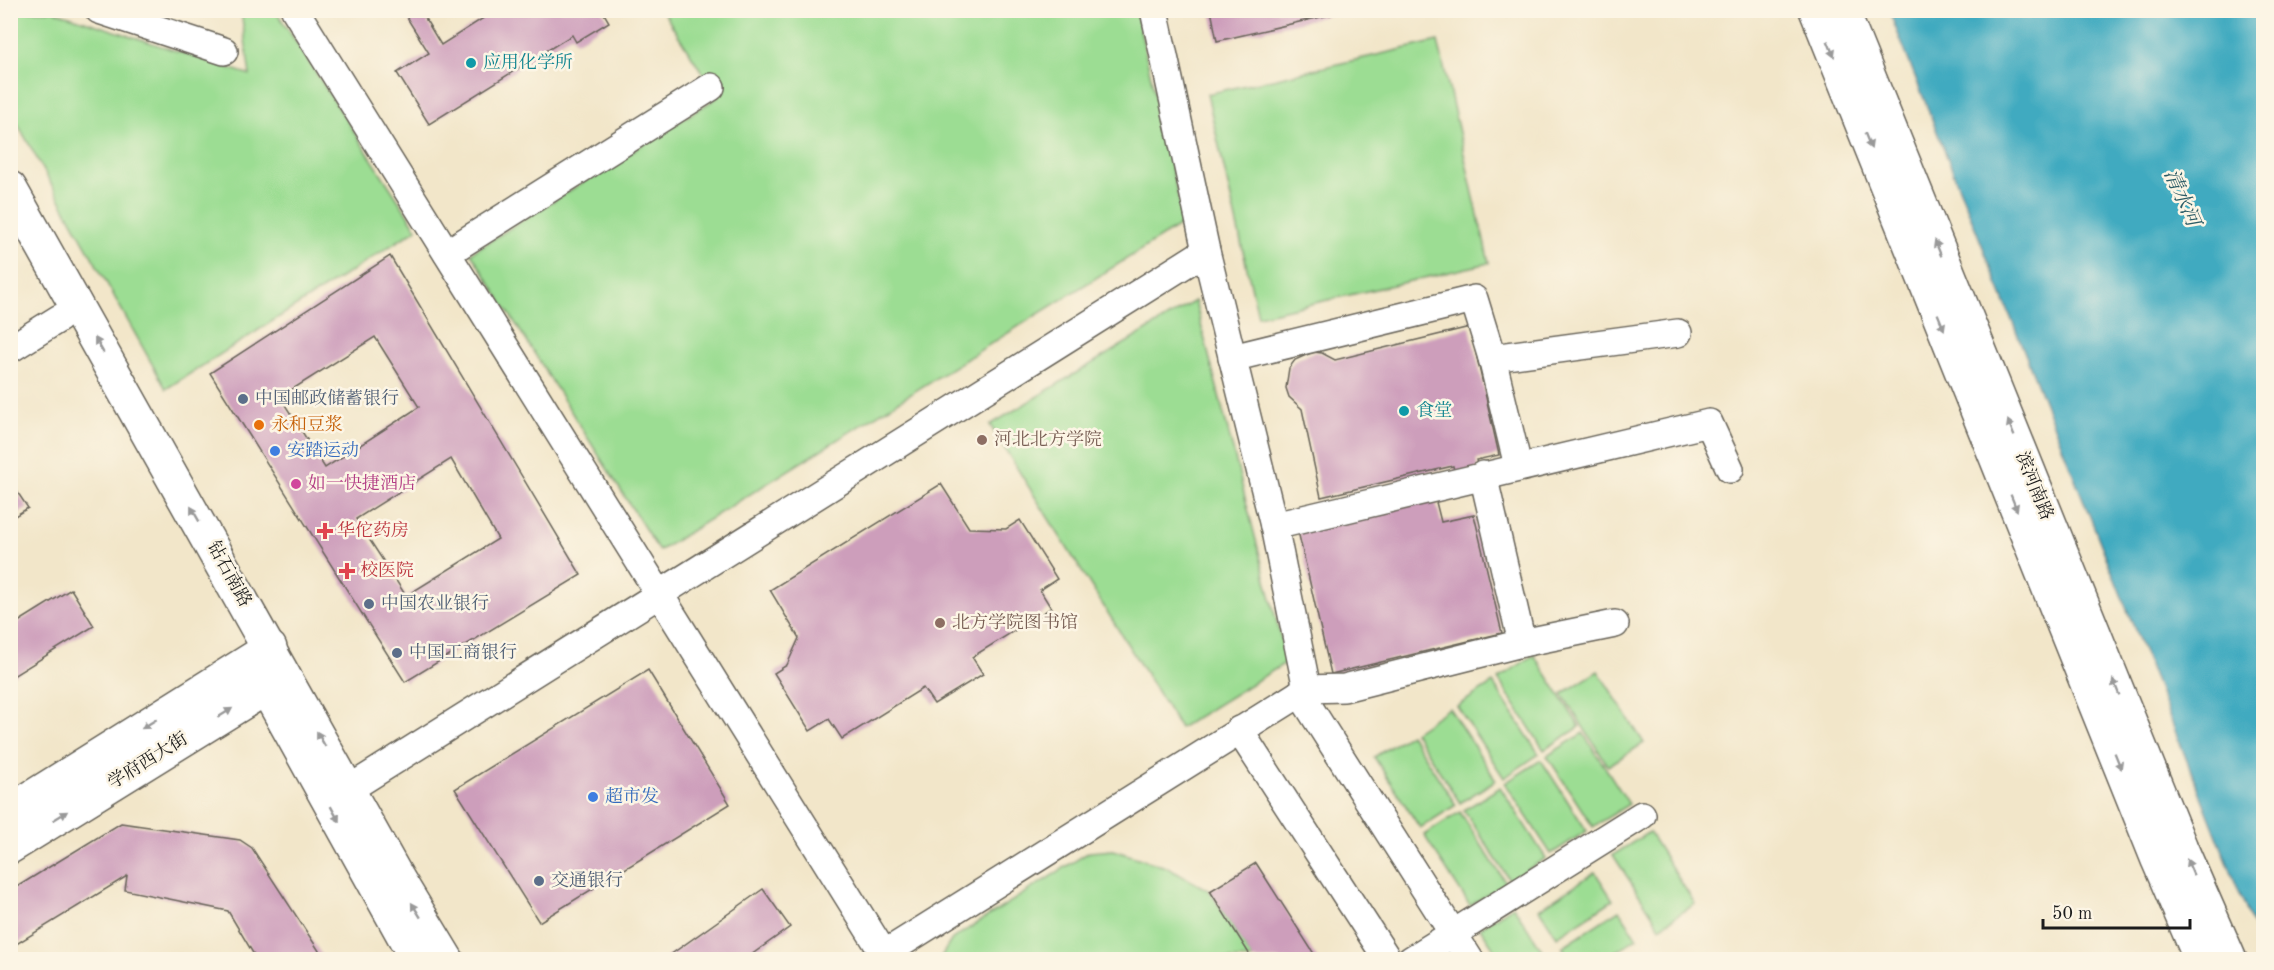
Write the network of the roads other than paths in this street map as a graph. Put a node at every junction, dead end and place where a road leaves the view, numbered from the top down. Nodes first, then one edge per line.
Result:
1 (99, 10) edge
2 (295, 10) edge
3 (1154, 10) edge
4 (1816, 10) edge
5 (1842, 10) edge
6 (224, 51) dead end
7 (711, 87) dead end
8 (10, 188) edge
9 (10, 231) edge
10 (1206, 251) junction
11 (447, 254) junction
12 (60, 318) junction
13 (1678, 333) dead end
14 (10, 349) edge
15 (1232, 358) junction
16 (1492, 358) junction
17 (1518, 466) junction
18 (1730, 469) dead end
19 (1484, 474) junction
20 (1274, 526) junction
21 (659, 595) junction
22 (1615, 624) dead end
23 (1522, 643) junction
24 (268, 668) junction
25 (1304, 691) junction
26 (1239, 730) junction
27 (349, 789) junction
28 (10, 811) edge
29 (1642, 815) dead end
30 (10, 847) edge
31 (1453, 933) junction
32 (417, 960) edge
33 (447, 960) edge
34 (1388, 960) edge
35 (1411, 960) edge
36 (1470, 960) edge
37 (2201, 960) edge
38 (2230, 960) edge

1 - 6 lane
2 - 11 lane
3 - 10 lane
4 -> 37 main road, 滨河南路
38 -> 5 main road, 滨河南路
7 - 11 lane
24 -> 8 main road, 钻石南路
9 - 12 main road, 钻石南路
10 - 15 lane
10 - 21 lane
11 - 21 lane
12 - 14 lane
12 - 24 main road, 钻石南路
13 - 16 lane
15 - 16 lane
15 - 20 lane
16 - 17 lane
17 - 18 lane
17 - 19 lane
19 - 20 lane
19 - 23 lane
20 - 25 lane
21 - 26 lane
21 - 27 lane
22 - 23 lane
23 - 25 lane
27 -> 24 main road, 钻石南路
24 -> 28 main road, 学府西大街
30 -> 24 main road, 学府西大街
24 -> 32 main road, 钻石南路
25 - 26 lane
25 - 31 lane
26 - 34 lane
33 -> 27 main road, 钻石南路
29 - 31 lane
31 - 35 lane
31 - 36 lane

